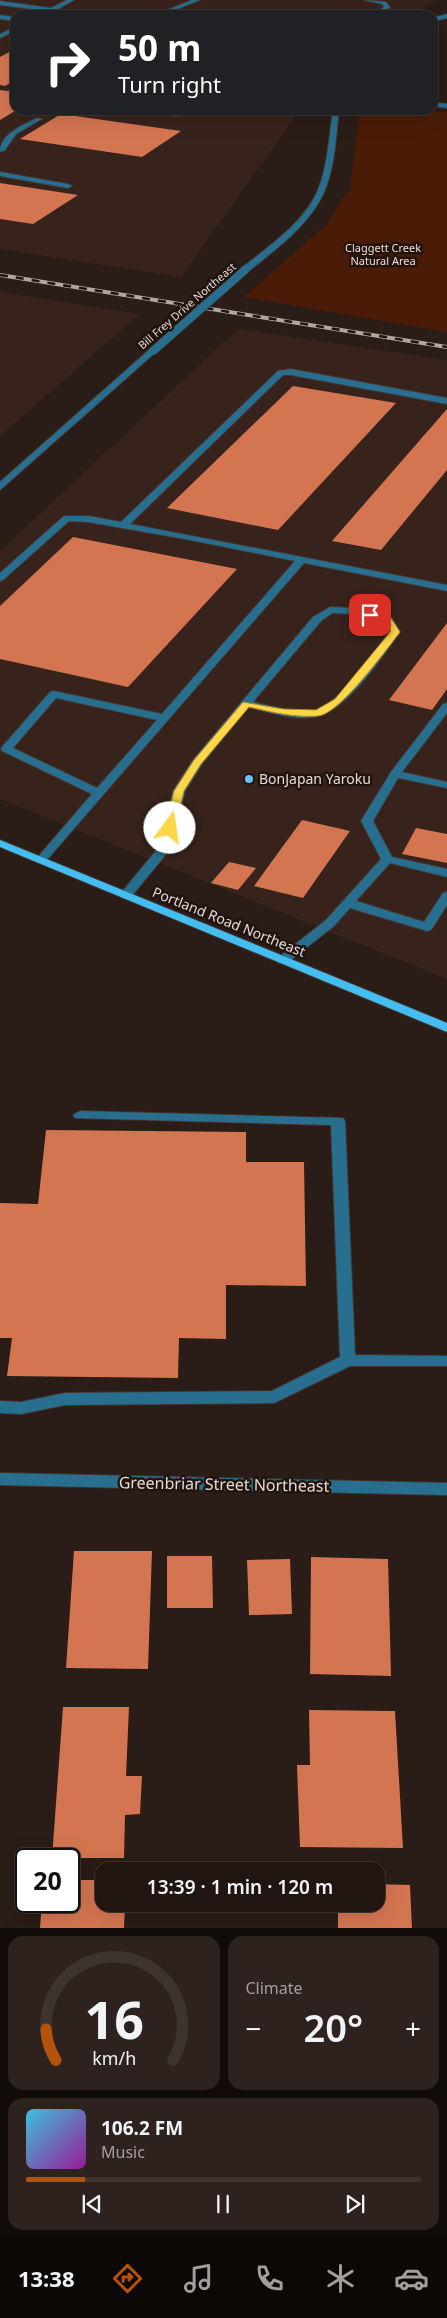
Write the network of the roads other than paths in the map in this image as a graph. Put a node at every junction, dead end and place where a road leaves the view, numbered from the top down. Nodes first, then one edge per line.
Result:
1 (71, 0) edge
2 (197, 0) edge
3 (368, 0) edge
4 (0, 3) edge
5 (52, 10) joint
6 (167, 10) edge
7 (383, 10) edge
8 (335, 115) edge
9 (39, 119) dead end
10 (0, 150) edge
11 (0, 174) edge
12 (68, 186) dead end
13 (447, 401) edge
14 (0, 487) edge
15 (123, 525) junction
16 (302, 559) junction
17 (0, 578) edge
18 (447, 588) edge
19 (247, 704) junction
20 (447, 706) edge
21 (165, 718) junction
22 (395, 774) junction
23 (447, 786) edge
24 (99, 794) junction
25 (0, 843) edge
26 (387, 858) junction
27 (41, 860) junction
28 (447, 873) edge
29 (126, 895) junction
30 (447, 896) edge
31 (348, 903) junction
32 (283, 960) junction
33 (447, 1028) edge
34 (80, 1115) dead end
35 (348, 1360) junction
36 (447, 1360) edge
37 (0, 1407) edge
38 (0, 1480) edge
39 (447, 1489) edge

1 - 5 street
2 - 6 street
3 - 7 street
4 - 5 street
8 - 14 street, Bill Frey Drive Northeast, bridge
9 - 10 street
11 - 12 street
13 - 15 street
15 - 16 street
15 - 17 street
16 - 18 street
16 - 21 street
19 - 19 street
19 - 29 street
20 - 22 street
21 - 24 street
21 - 24 street
22 - 23 street
22 - 26 street
24 - 27 street
25 - 27 main road, Portland Road Northeast
26 - 28 street
26 - 31 street
27 - 29 main road, Portland Road Northeast
29 - 32 main road, Portland Road Northeast
30 - 31 street
31 - 32 street
32 - 33 main road, Portland Road Northeast
34 - 35 street
35 - 36 street
35 - 37 street
38 - 39 street, Greenbriar Street Northeast

